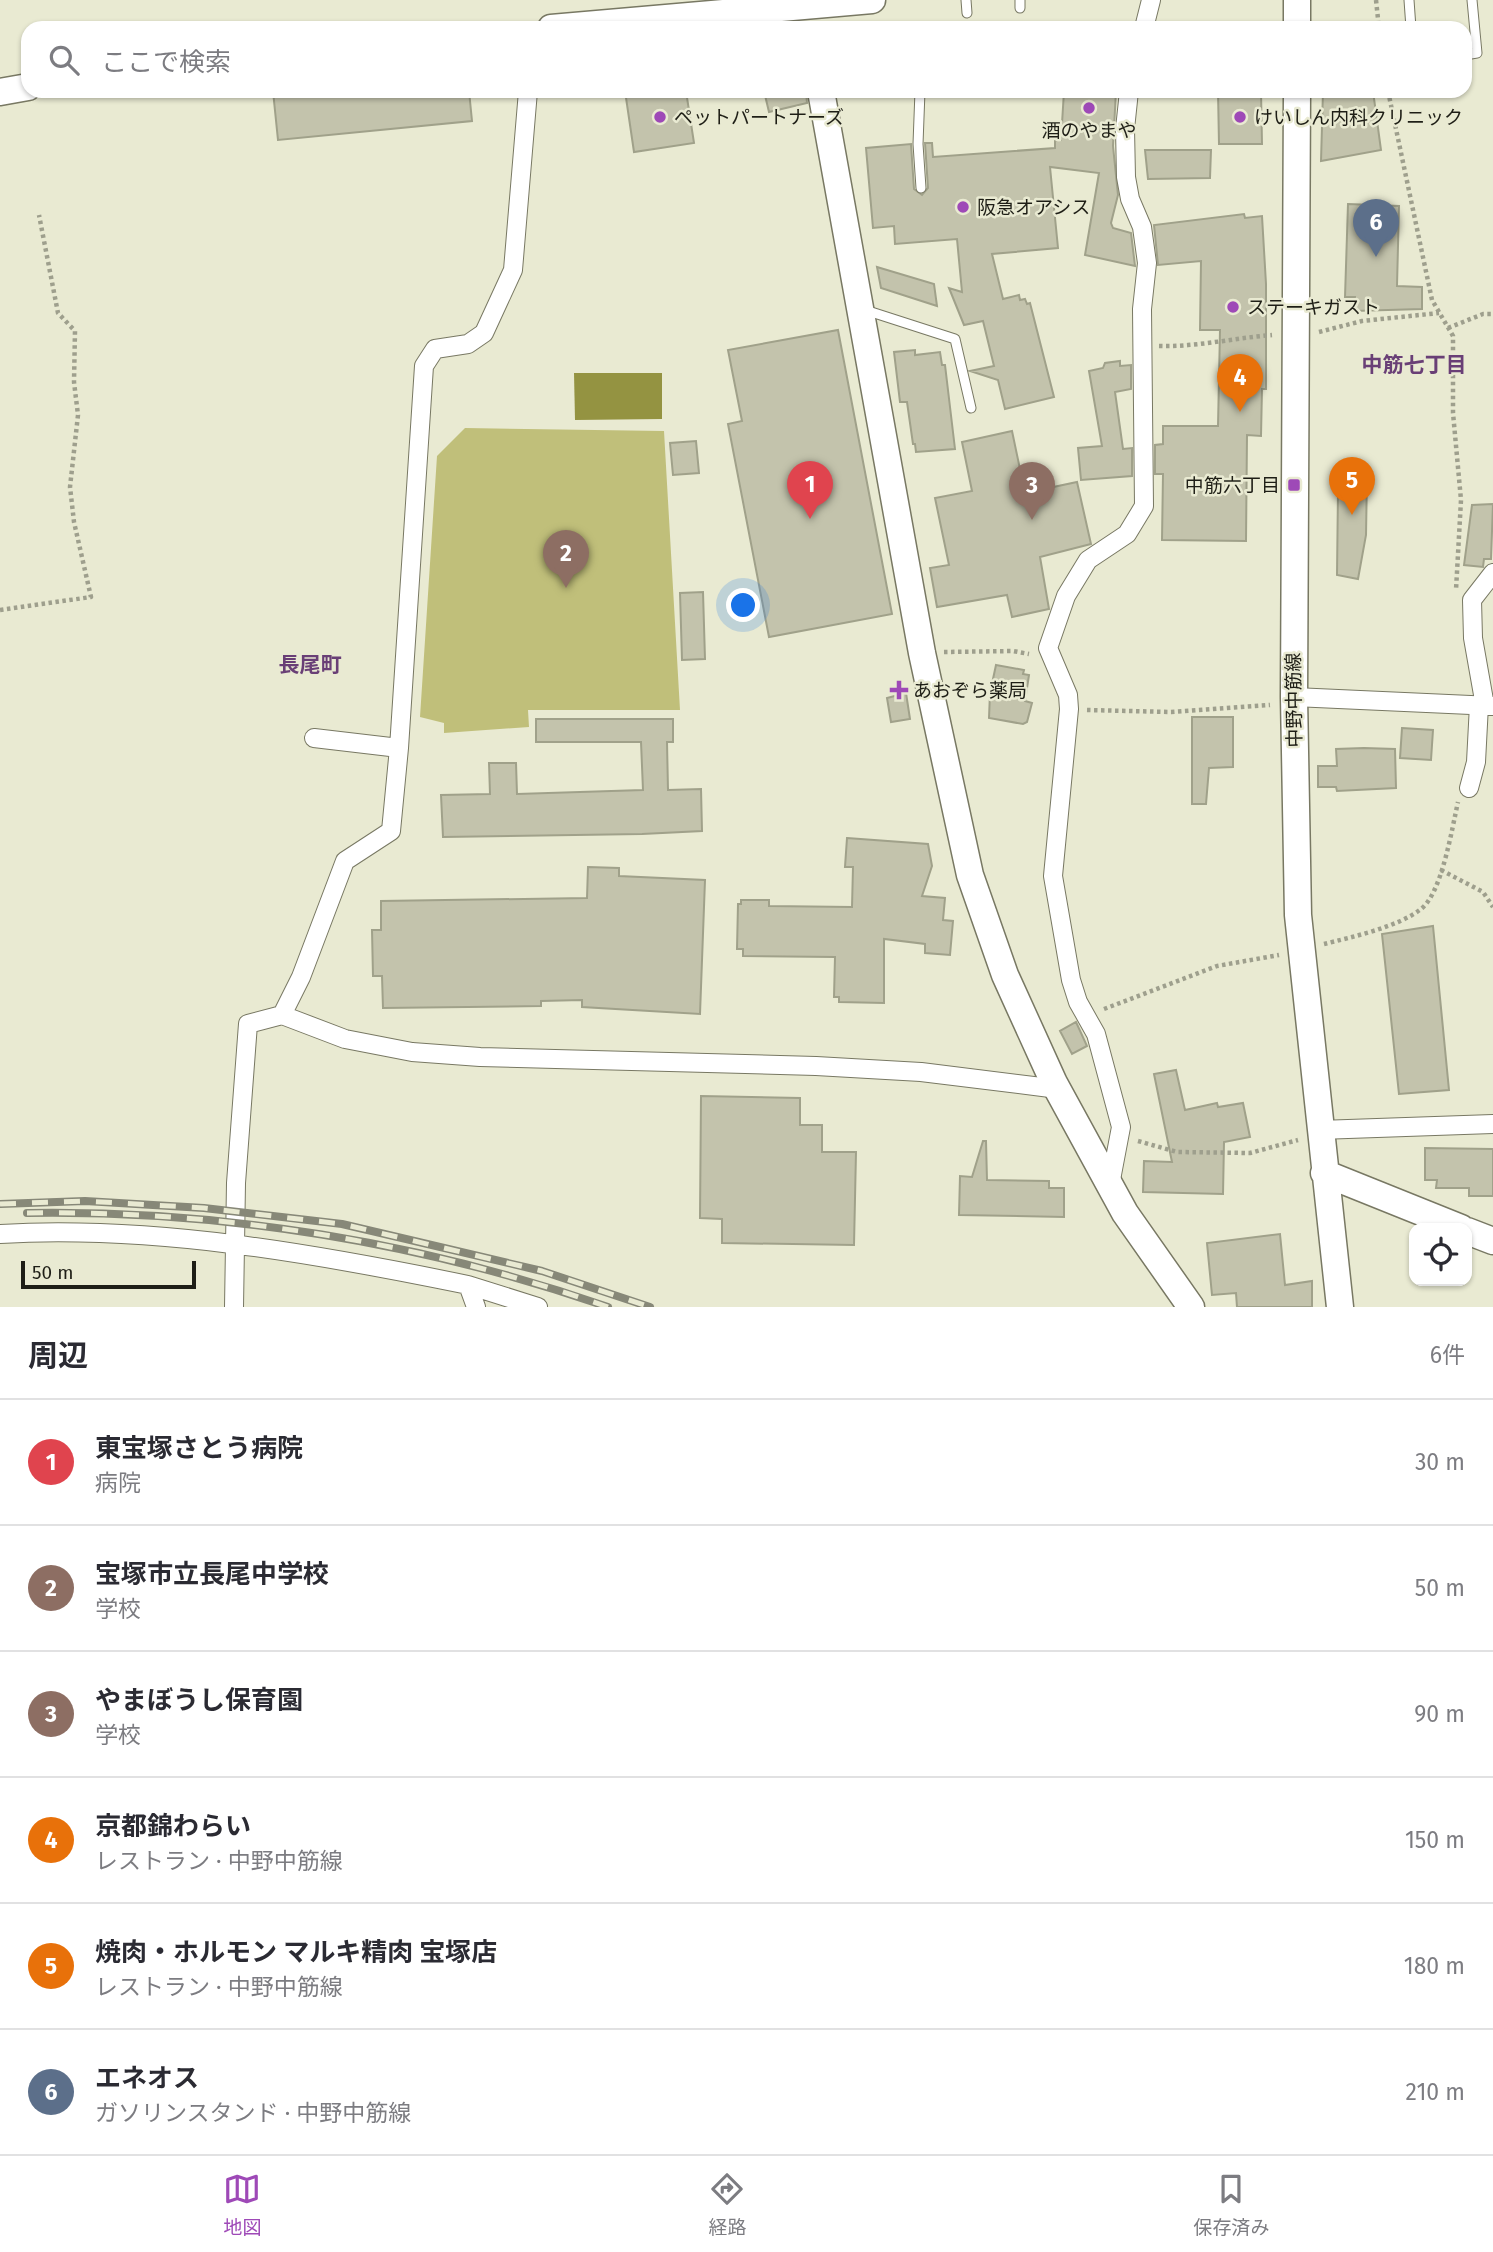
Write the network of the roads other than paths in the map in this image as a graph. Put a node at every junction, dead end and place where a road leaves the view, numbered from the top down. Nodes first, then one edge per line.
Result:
1 (872, 0) edge
2 (966, 0) edge
3 (1151, 0) edge
4 (1297, 0) edge
5 (1409, 0) edge
6 (1472, 0) edge
7 (806, 11) edge
8 (967, 13) dead end
9 (656, 21) edge
10 (1146, 21) edge
11 (1297, 21) edge
12 (1410, 21) edge
13 (1472, 54) edge
14 (21, 88) edge
15 (0, 92) edge
16 (527, 98) edge
17 (822, 98) edge
18 (920, 98) edge
19 (1129, 98) edge
20 (1297, 98) edge
21 (921, 188) dead end
22 (860, 308) junction
23 (971, 408) dead end
24 (1493, 573) edge
25 (1284, 701) junction
26 (1486, 706) edge
27 (314, 738) dead end
28 (399, 748) junction
29 (1469, 789) road end
30 (282, 1015) junction
31 (1058, 1089) junction
32 (1493, 1124) edge
33 (1310, 1134) junction
34 (1324, 1173) junction
35 (1110, 1185) junction
36 (1449, 1223) edge
37 (1472, 1233) edge
38 (0, 1234) edge
39 (1493, 1241) edge
40 (237, 1246) junction
41 (468, 1285) junction
42 (234, 1307) edge
43 (476, 1307) edge
44 (538, 1307) edge
45 (1191, 1307) edge
46 (1340, 1307) edge

1 - 7 street
2 - 8 lane
3 - 10 street
4 - 11 street
5 - 12 lane
6 - 13 lane
7 - 9 street
14 - 15 street
16 - 28 street
17 - 22 street
18 - 21 lane
19 - 35 street
20 - 25 street, 中野中筋線
22 - 23 lane
22 - 31 street
24 - 26 street
25 - 26 street
25 - 33 street, 中野中筋線
26 - 29 street
27 - 28 street
28 - 30 street
30 - 31 street
30 - 40 street
31 - 35 street
32 - 33 street
33 - 34 street, 中野中筋線
34 - 36 street
34 - 46 street, 中野中筋線
35 - 45 street
37 - 39 street
38 - 40 street
40 - 41 street
40 - 42 street
41 - 43 street
41 - 44 street

